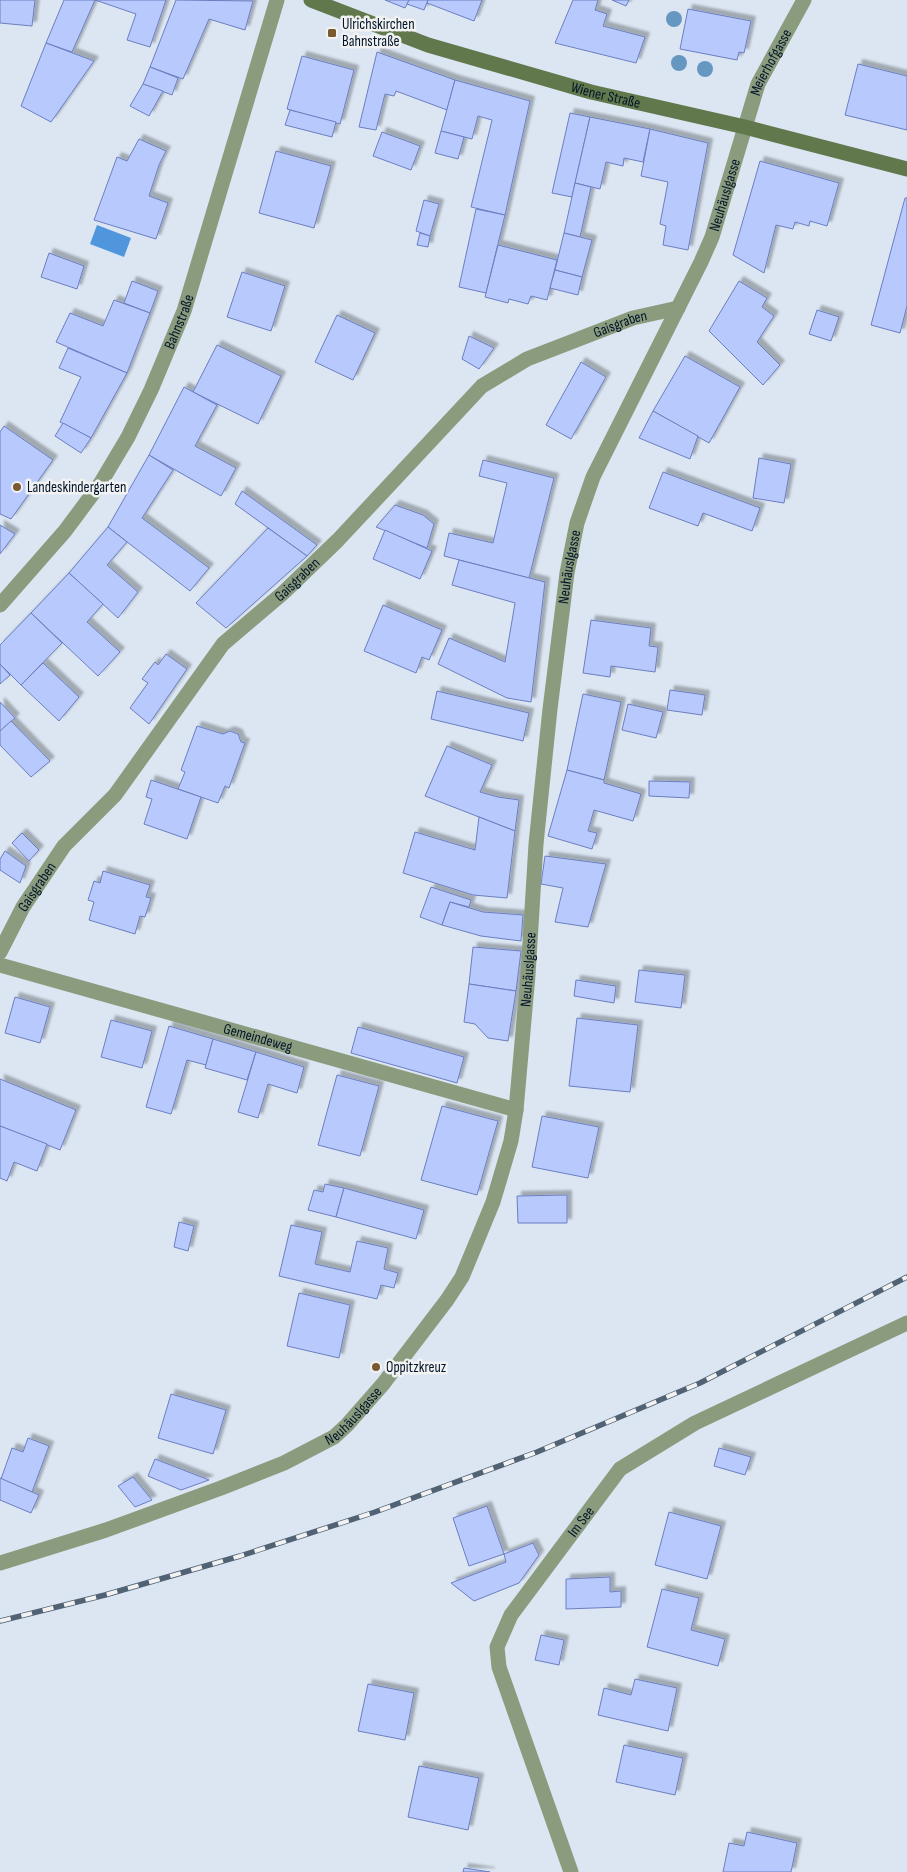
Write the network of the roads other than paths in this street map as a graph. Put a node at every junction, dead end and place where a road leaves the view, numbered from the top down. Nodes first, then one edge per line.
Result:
1 (277, 0) edge
2 (311, 0) edge
3 (804, 0) edge
4 (745, 127) junction
5 (907, 170) edge
6 (678, 308) junction
7 (0, 605) edge
8 (0, 952) edge
9 (0, 965) edge
10 (516, 1110) junction
11 (907, 1323) edge
12 (0, 1563) edge
13 (571, 1872) edge

1 - 7 street, Bahnstraße
2 - 4 street, Wiener Straße
3 - 4 street, Meierhofgasse
4 - 5 street, Wiener Straße
4 - 6 street, Neuhäuslgasse
6 - 8 street, Gaisgraben
6 - 10 street, Neuhäuslgasse
9 - 10 street, Gemeindeweg
10 - 12 street, Neuhäuslgasse
11 - 13 street, Im See

